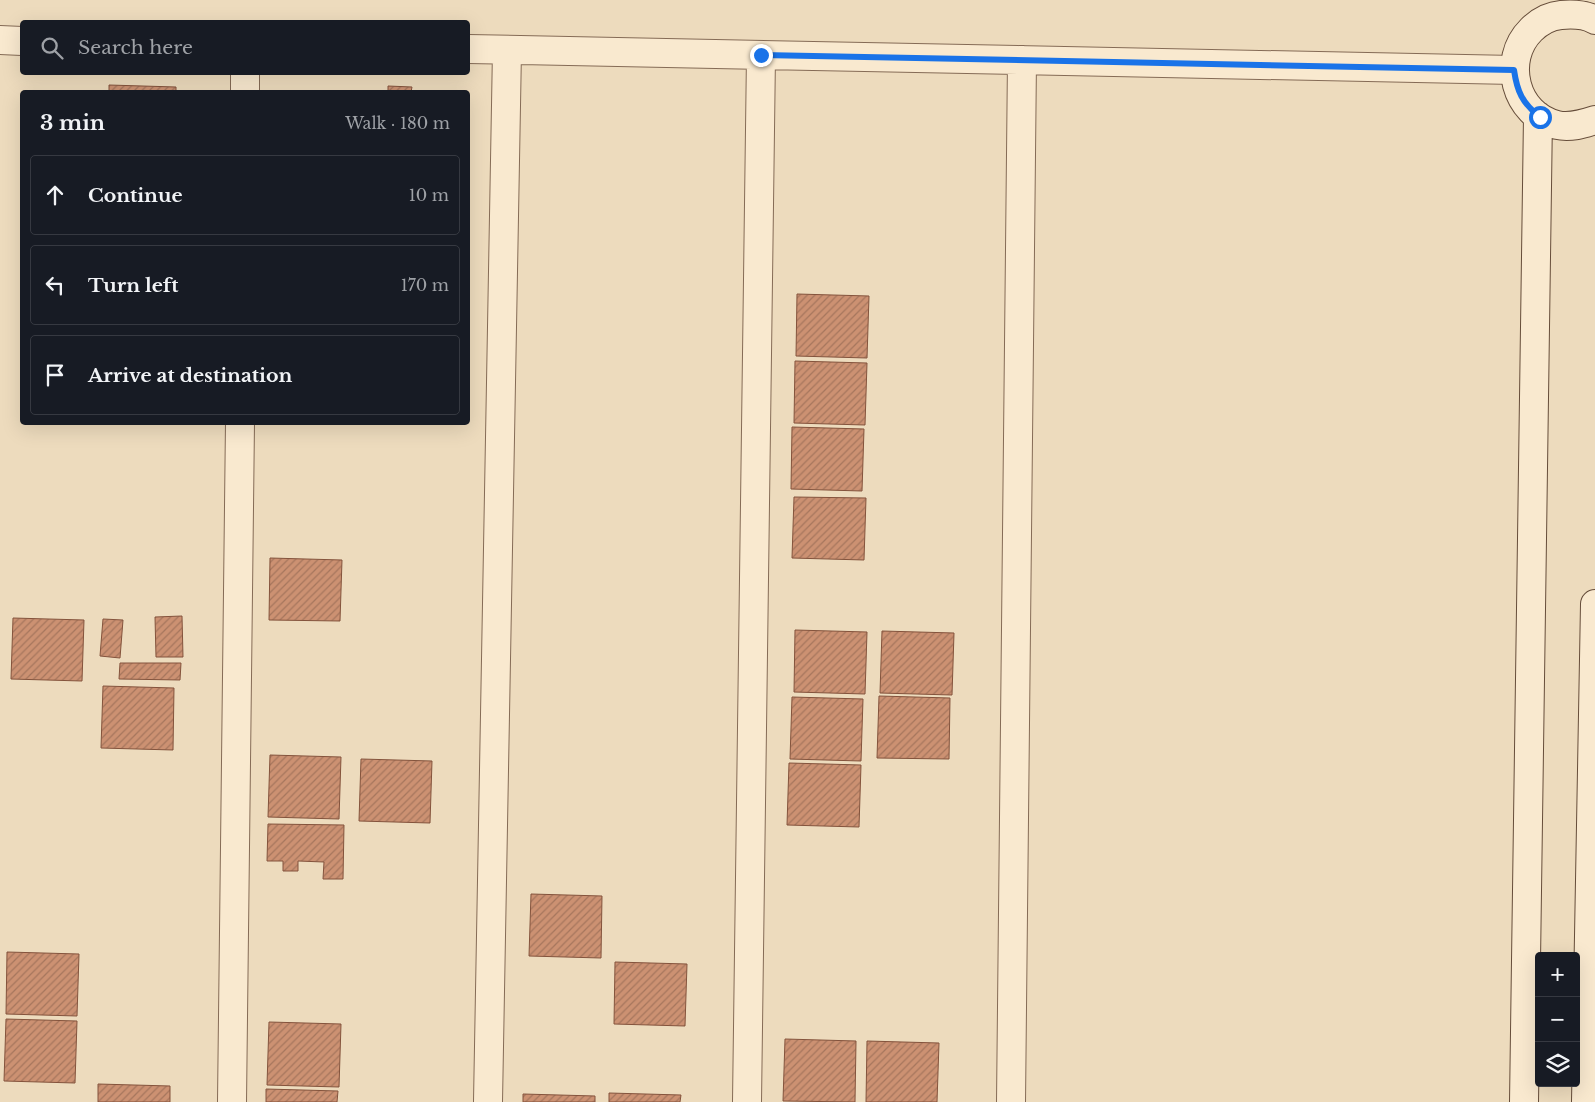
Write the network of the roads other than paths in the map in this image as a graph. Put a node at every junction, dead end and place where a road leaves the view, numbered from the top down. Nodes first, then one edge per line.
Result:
1 (1542, 11) edge
2 (1595, 20) edge
3 (0, 40) edge
4 (20, 41) edge
5 (470, 49) edge
6 (507, 50) junction
7 (761, 55) junction
8 (1022, 60) junction
9 (1514, 70) junction
10 (245, 75) edge
11 (245, 90) edge
12 (1538, 116) junction
13 (1595, 120) edge
14 (240, 425) edge
15 (1595, 604) edge
16 (232, 1102) edge
17 (488, 1102) edge
18 (747, 1102) edge
19 (1011, 1102) edge
20 (1524, 1102) edge
21 (1586, 1102) edge

1 - 2 street
1 - 9 street
3 - 4 street
5 - 6 street
6 - 7 street
6 - 17 street
7 - 8 street
7 - 18 street
8 - 9 street
8 - 19 street
9 - 12 street
10 - 11 street
12 - 13 street
12 - 20 street
14 - 16 street
15 - 21 street

